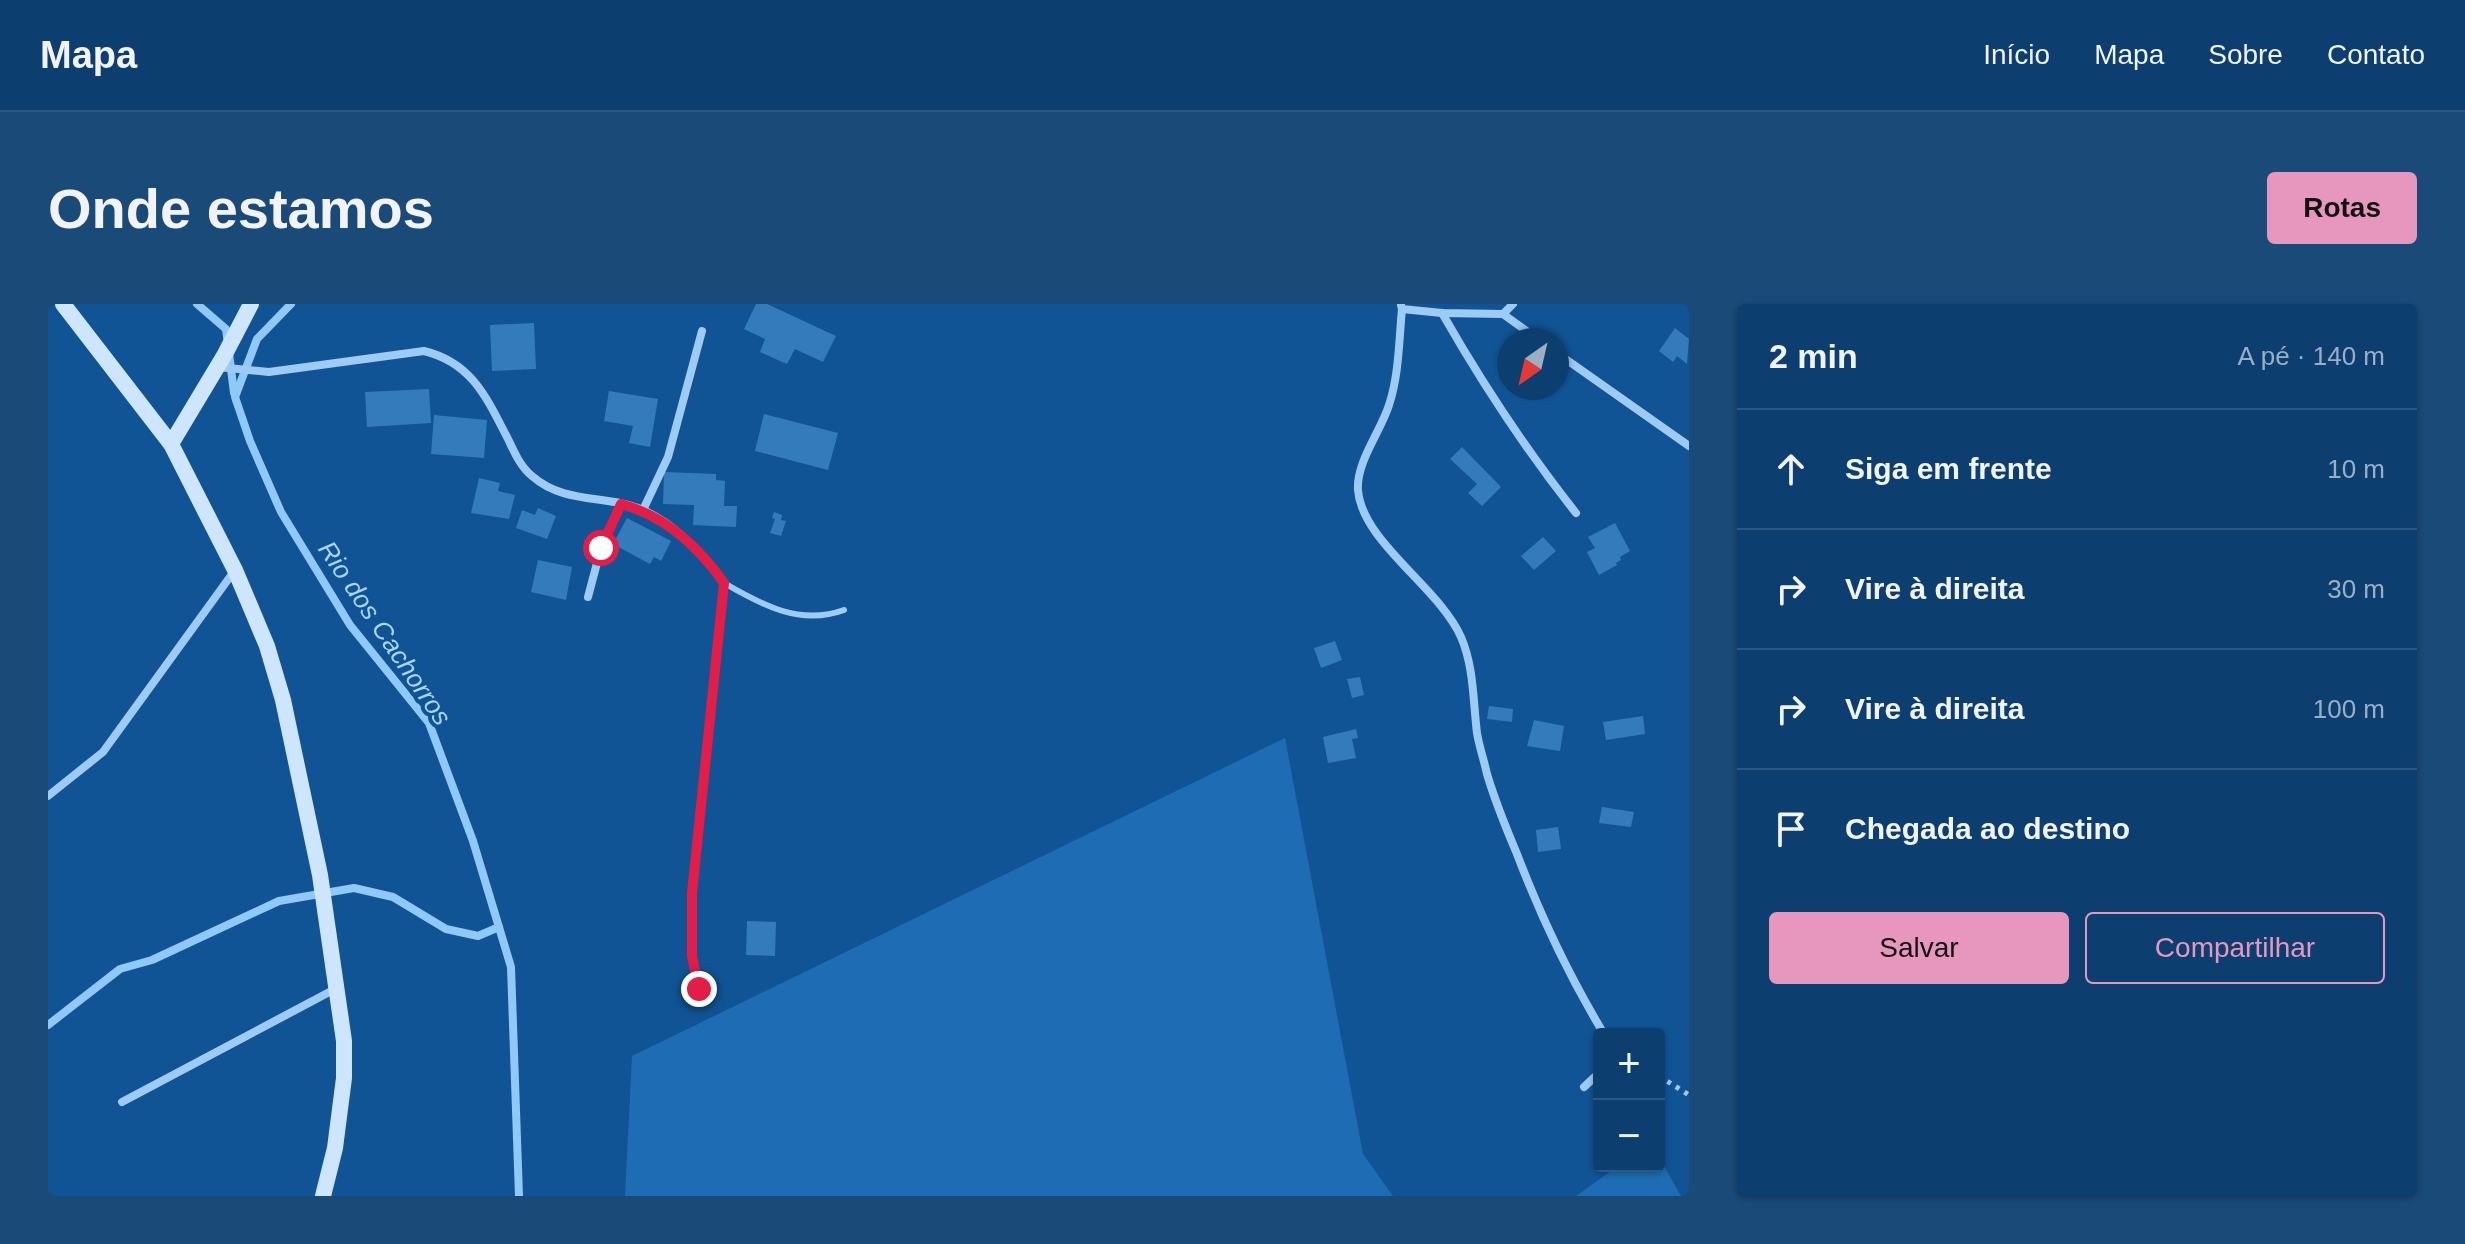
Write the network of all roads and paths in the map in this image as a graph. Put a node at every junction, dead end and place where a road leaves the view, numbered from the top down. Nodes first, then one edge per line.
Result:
1 (63, 304) edge
2 (251, 304) edge
3 (1513, 304) edge
4 (1401, 306) edge
5 (1442, 313) junction
6 (1503, 314) junction
7 (1522, 328) edge
8 (702, 331) dead end
9 (1569, 361) edge
10 (224, 363) junction
11 (171, 444) junction
12 (1689, 446) edge
13 (621, 504) junction
14 (643, 510) junction
15 (1576, 513) dead end
16 (235, 570) junction
17 (724, 583) junction
18 (588, 597) dead end
19 (844, 610) dead end
20 (48, 796) edge
21 (338, 987) junction
22 (699, 989) dead end
23 (1600, 1028) edge
24 (1593, 1079) edge
25 (1665, 1080) edge
26 (1584, 1087) dead end
27 (1689, 1095) edge
28 (122, 1102) dead end
29 (323, 1196) edge

1 - 11 street
2 - 10 street
3 - 6 street
4 - 5 street
4 - 23 street
5 - 6 street
5 - 15 street
6 - 7 street
8 - 14 street
9 - 12 street
10 - 11 street
10 - 13 street
11 - 16 street
13 - 14 street
13 - 18 street
14 - 17 street
16 - 20 street
16 - 21 street
17 - 19 lane
17 - 22 lane
21 - 28 street
21 - 29 street
24 - 26 street
25 - 27 path

